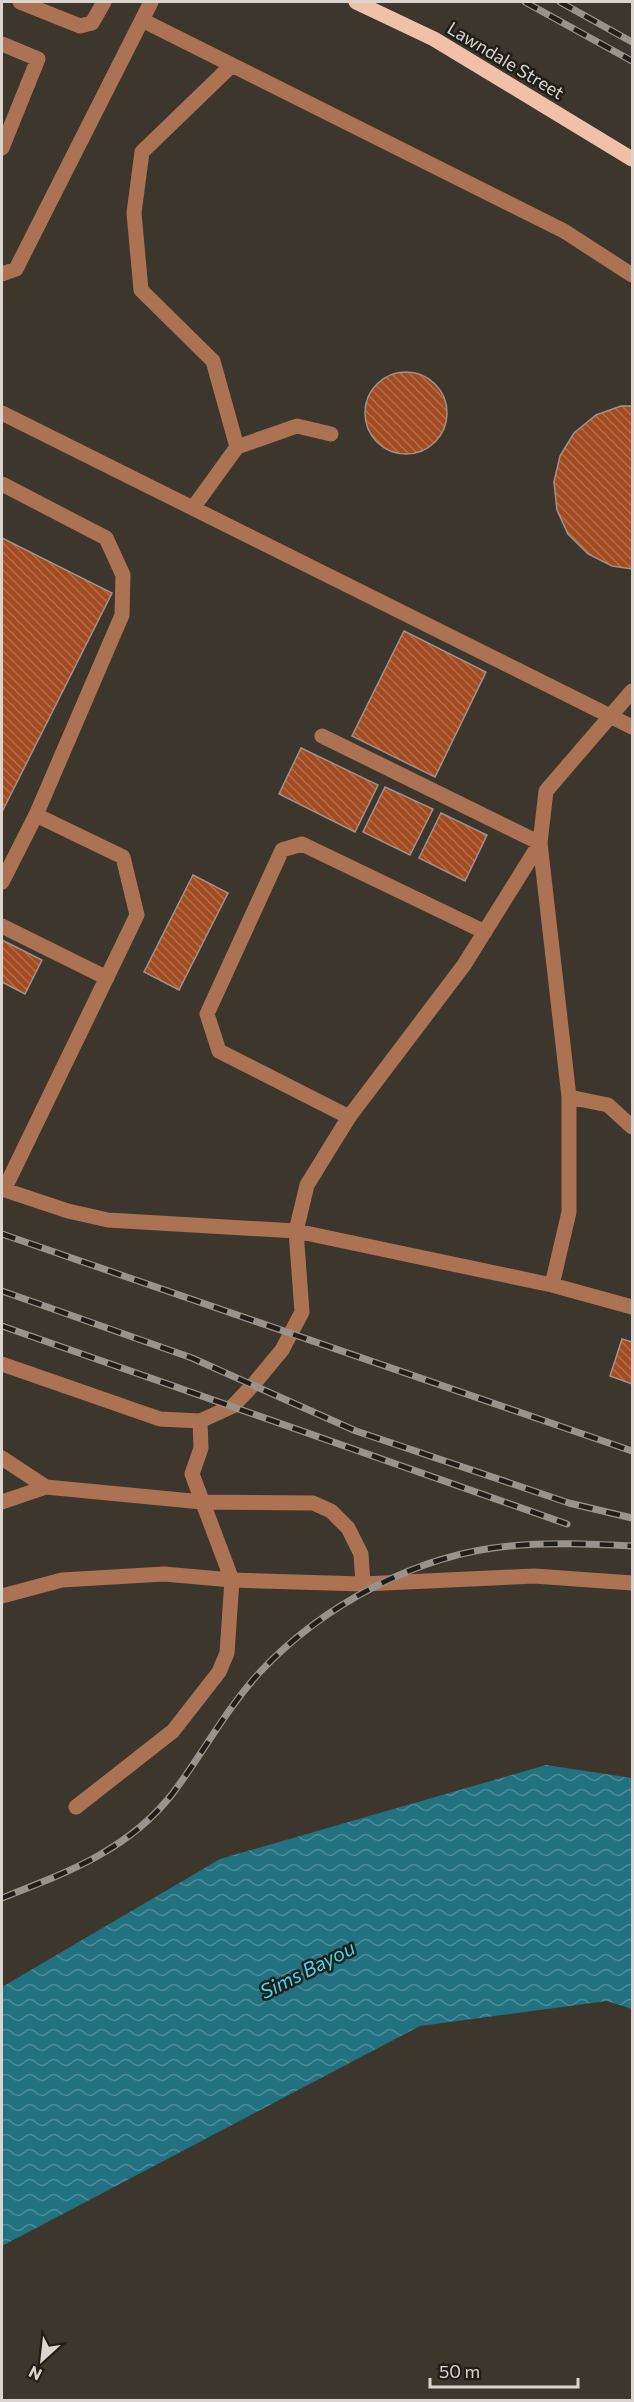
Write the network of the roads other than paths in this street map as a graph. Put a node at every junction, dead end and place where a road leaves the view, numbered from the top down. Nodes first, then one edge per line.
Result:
1 (20, 2) edge
2 (104, 2) edge
3 (151, 2) edge
4 (356, 2) edge
5 (142, 20) junction
6 (2, 44) edge
7 (232, 65) junction
8 (2, 148) edge
9 (633, 159) edge
10 (2, 274) edge
11 (633, 274) edge
12 (2, 413) edge
13 (330, 434) dead end
14 (237, 447) junction
15 (2, 484) edge
16 (193, 508) junction
17 (633, 691) edge
18 (609, 716) junction
19 (633, 727) edge
20 (322, 736) dead end
21 (36, 815) junction
22 (540, 843) junction
23 (2, 882) edge
24 (2, 926) edge
25 (485, 932) junction
26 (107, 978) junction
27 (569, 1097) junction
28 (349, 1117) junction
29 (633, 1127) edge
30 (3, 1190) edge
31 (296, 1231) junction
32 (552, 1285) junction
33 (633, 1307) edge
34 (2, 1364) edge
35 (200, 1421) junction
36 (2, 1458) edge
37 (46, 1487) junction
38 (2, 1502) edge
39 (202, 1502) junction
40 (232, 1580) junction
41 (633, 1583) edge
42 (363, 1584) junction
43 (2, 1596) edge
44 (76, 1807) dead end

1 - 2 lane
3 - 5 lane
4 - 9 main road, Lawndale Street
5 - 7 lane
5 - 10 lane
6 - 8 lane
7 - 11 lane
7 - 14 lane
12 - 16 lane
13 - 14 lane
14 - 16 lane
15 - 21 lane
16 - 18 lane
17 - 18 lane
18 - 19 lane
18 - 22 lane
20 - 22 lane
21 - 23 lane
21 - 26 lane
22 - 25 lane
22 - 27 lane
24 - 26 lane
25 - 28 lane
25 - 28 lane
26 - 30 lane
27 - 29 lane
27 - 32 lane
28 - 31 lane
30 - 31 lane
31 - 32 lane
31 - 35 lane
32 - 33 lane
34 - 35 lane
35 - 39 lane
36 - 37 lane
37 - 38 lane
37 - 39 lane
39 - 40 lane
39 - 42 lane
40 - 42 lane
40 - 43 lane
40 - 44 lane
41 - 42 lane

